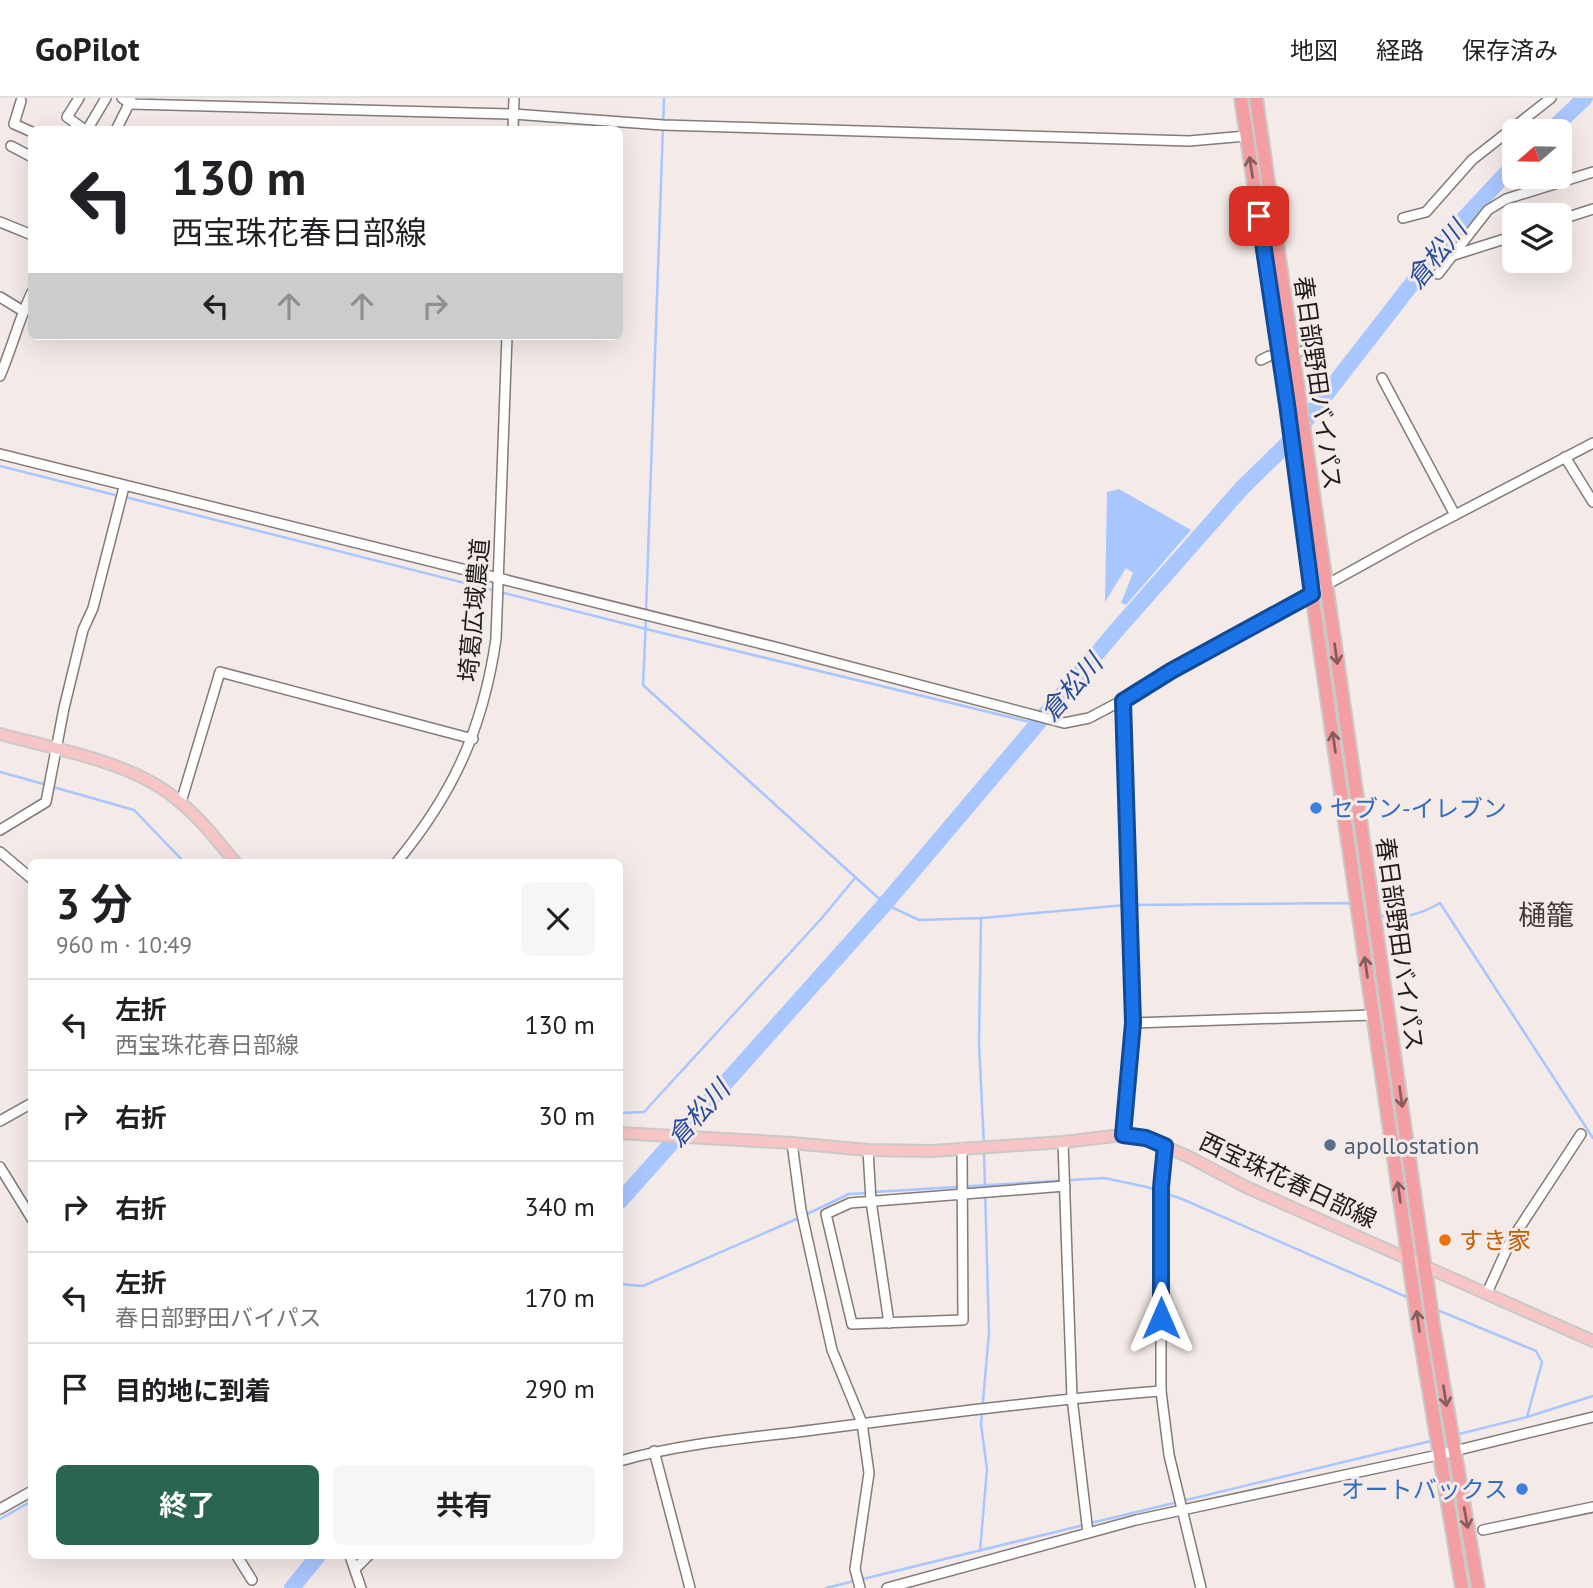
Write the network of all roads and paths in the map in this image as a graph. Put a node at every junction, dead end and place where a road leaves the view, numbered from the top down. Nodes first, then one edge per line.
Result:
1 (79, 98) edge
2 (106, 98) edge
3 (122, 98) edge
4 (514, 98) edge
5 (1241, 98) edge
6 (1256, 98) edge
7 (1551, 98) edge
8 (21, 101) dead end
9 (130, 101) edge
10 (513, 114) junction
11 (80, 126) edge
12 (88, 126) edge
13 (118, 126) edge
14 (513, 126) edge
15 (28, 130) edge
16 (1246, 136) junction
17 (11, 146) dead end
18 (28, 156) edge
19 (1593, 172) edge
20 (1593, 209) edge
21 (1572, 216) edge
22 (1403, 218) dead end
23 (0, 222) edge
24 (28, 233) edge
25 (1502, 240) edge
26 (1452, 256) junction
27 (1438, 274) dead end
28 (0, 297) edge
29 (28, 300) edge
30 (23, 311) junction
31 (1310, 332) dead end
32 (507, 340) edge
33 (1303, 351) dead end
34 (0, 376) edge
35 (1382, 379) dead end
36 (1593, 443) edge
37 (0, 454) edge
38 (1565, 457) junction
39 (124, 486) junction
40 (1593, 502) edge
41 (1455, 515) junction
42 (498, 579) junction
43 (1326, 586) junction
44 (1312, 594) junction
45 (1123, 701) junction
46 (0, 734) edge
47 (473, 739) junction
48 (56, 749) junction
49 (181, 802) junction
50 (0, 830) edge
51 (0, 852) edge
52 (232, 859) edge
53 (399, 859) edge
54 (28, 875) edge
55 (1373, 1016) junction
56 (1133, 1023) junction
57 (28, 1105) edge
58 (0, 1121) edge
59 (623, 1133) edge
60 (1581, 1134) dead end
61 (1123, 1135) junction
62 (1063, 1142) junction
63 (792, 1143) junction
64 (1165, 1146) junction
65 (962, 1148) junction
66 (868, 1150) junction
67 (0, 1167) edge
68 (1065, 1186) junction
69 (962, 1195) junction
70 (871, 1201) junction
71 (28, 1212) edge
72 (1409, 1259) junction
73 (1425, 1267) junction
74 (1487, 1293) junction
75 (889, 1323) junction
76 (1593, 1341) edge
77 (1161, 1391) junction
78 (1072, 1398) junction
79 (1593, 1417) edge
80 (862, 1423) junction
81 (654, 1451) junction
82 (1454, 1451) junction
83 (1438, 1455) junction
84 (623, 1460) edge
85 (28, 1493) edge
86 (1593, 1507) edge
87 (0, 1509) edge
88 (1183, 1511) junction
89 (1483, 1530) dead end
90 (1088, 1533) junction
91 (239, 1559) edge
92 (351, 1559) edge
93 (365, 1559) edge
94 (355, 1569) junction
95 (252, 1580) dead end
96 (860, 1587) edge
97 (361, 1588) edge
98 (690, 1588) edge
99 (887, 1588) edge
100 (1201, 1588) edge
101 (1462, 1588) edge
102 (1478, 1588) edge

1 - 11 street
2 - 12 street
3 - 9 street
4 - 10 street
5 - 16 highway, 春日部野田バイパス
6 - 43 highway, 春日部野田バイパス
7 - 22 street
8 - 15 street
9 - 10 street
9 - 13 street
10 - 14 street
10 - 16 street
44 -> 16 highway, 春日部野田バイパス
17 - 18 street
19 - 26 street
20 - 21 street
23 - 24 street
25 - 26 street
26 - 27 street
28 - 30 street
29 - 30 street
30 - 34 street
31 - 33 street
32 - 42 street, 埼葛広域農道
35 - 41 street
36 - 38 street
37 - 39 street
38 - 40 street
38 - 41 street
39 - 42 street
39 - 48 street
41 - 43 street
42 - 45 street
42 - 47 street, 埼葛広域農道
43 - 44 street
43 -> 73 highway, 春日部野田バイパス
44 - 45 street
55 -> 44 highway, 春日部野田バイパス
45 - 56 street
46 - 48 main road
47 - 49 street
47 - 53 street, 埼葛広域農道
48 - 49 main road
48 - 50 street
49 - 52 main road
51 - 54 street
55 - 56 street
72 -> 55 highway, 春日部野田バイパス
56 - 61 street
57 - 58 street
59 - 63 main road, 西宝珠花春日部線
60 - 74 street
61 - 62 main road, 西宝珠花春日部線
61 - 64 main road, 西宝珠花春日部線
62 - 65 main road, 西宝珠花春日部線
62 - 68 street
63 - 66 main road, 西宝珠花春日部線
63 - 80 street
64 - 72 main road, 西宝珠花春日部線
64 - 77 street
65 - 66 main road, 西宝珠花春日部線
65 - 69 street
66 - 70 street
67 - 71 street
68 - 69 street
68 - 78 street
69 - 70 street
69 - 75 street
70 - 75 street
70 - 75 street
72 - 73 main road, 西宝珠花春日部線
83 -> 72 highway, 春日部野田バイパス
73 - 74 main road, 西宝珠花春日部線
73 -> 82 highway, 春日部野田バイパス
74 - 76 main road, 西宝珠花春日部線
77 - 78 street
77 - 88 street
78 - 80 street
78 - 90 street
79 - 82 street
80 - 81 street
80 - 96 street
81 - 84 street
81 - 98 street
82 - 83 street
82 -> 102 highway, 春日部野田バイパス
83 - 88 street
83 - 101 highway, 春日部野田バイパス
85 - 87 street
86 - 89 street
88 - 90 street
88 - 100 street
90 - 99 street
91 - 95 street
92 - 94 street
93 - 94 street
94 - 97 street

